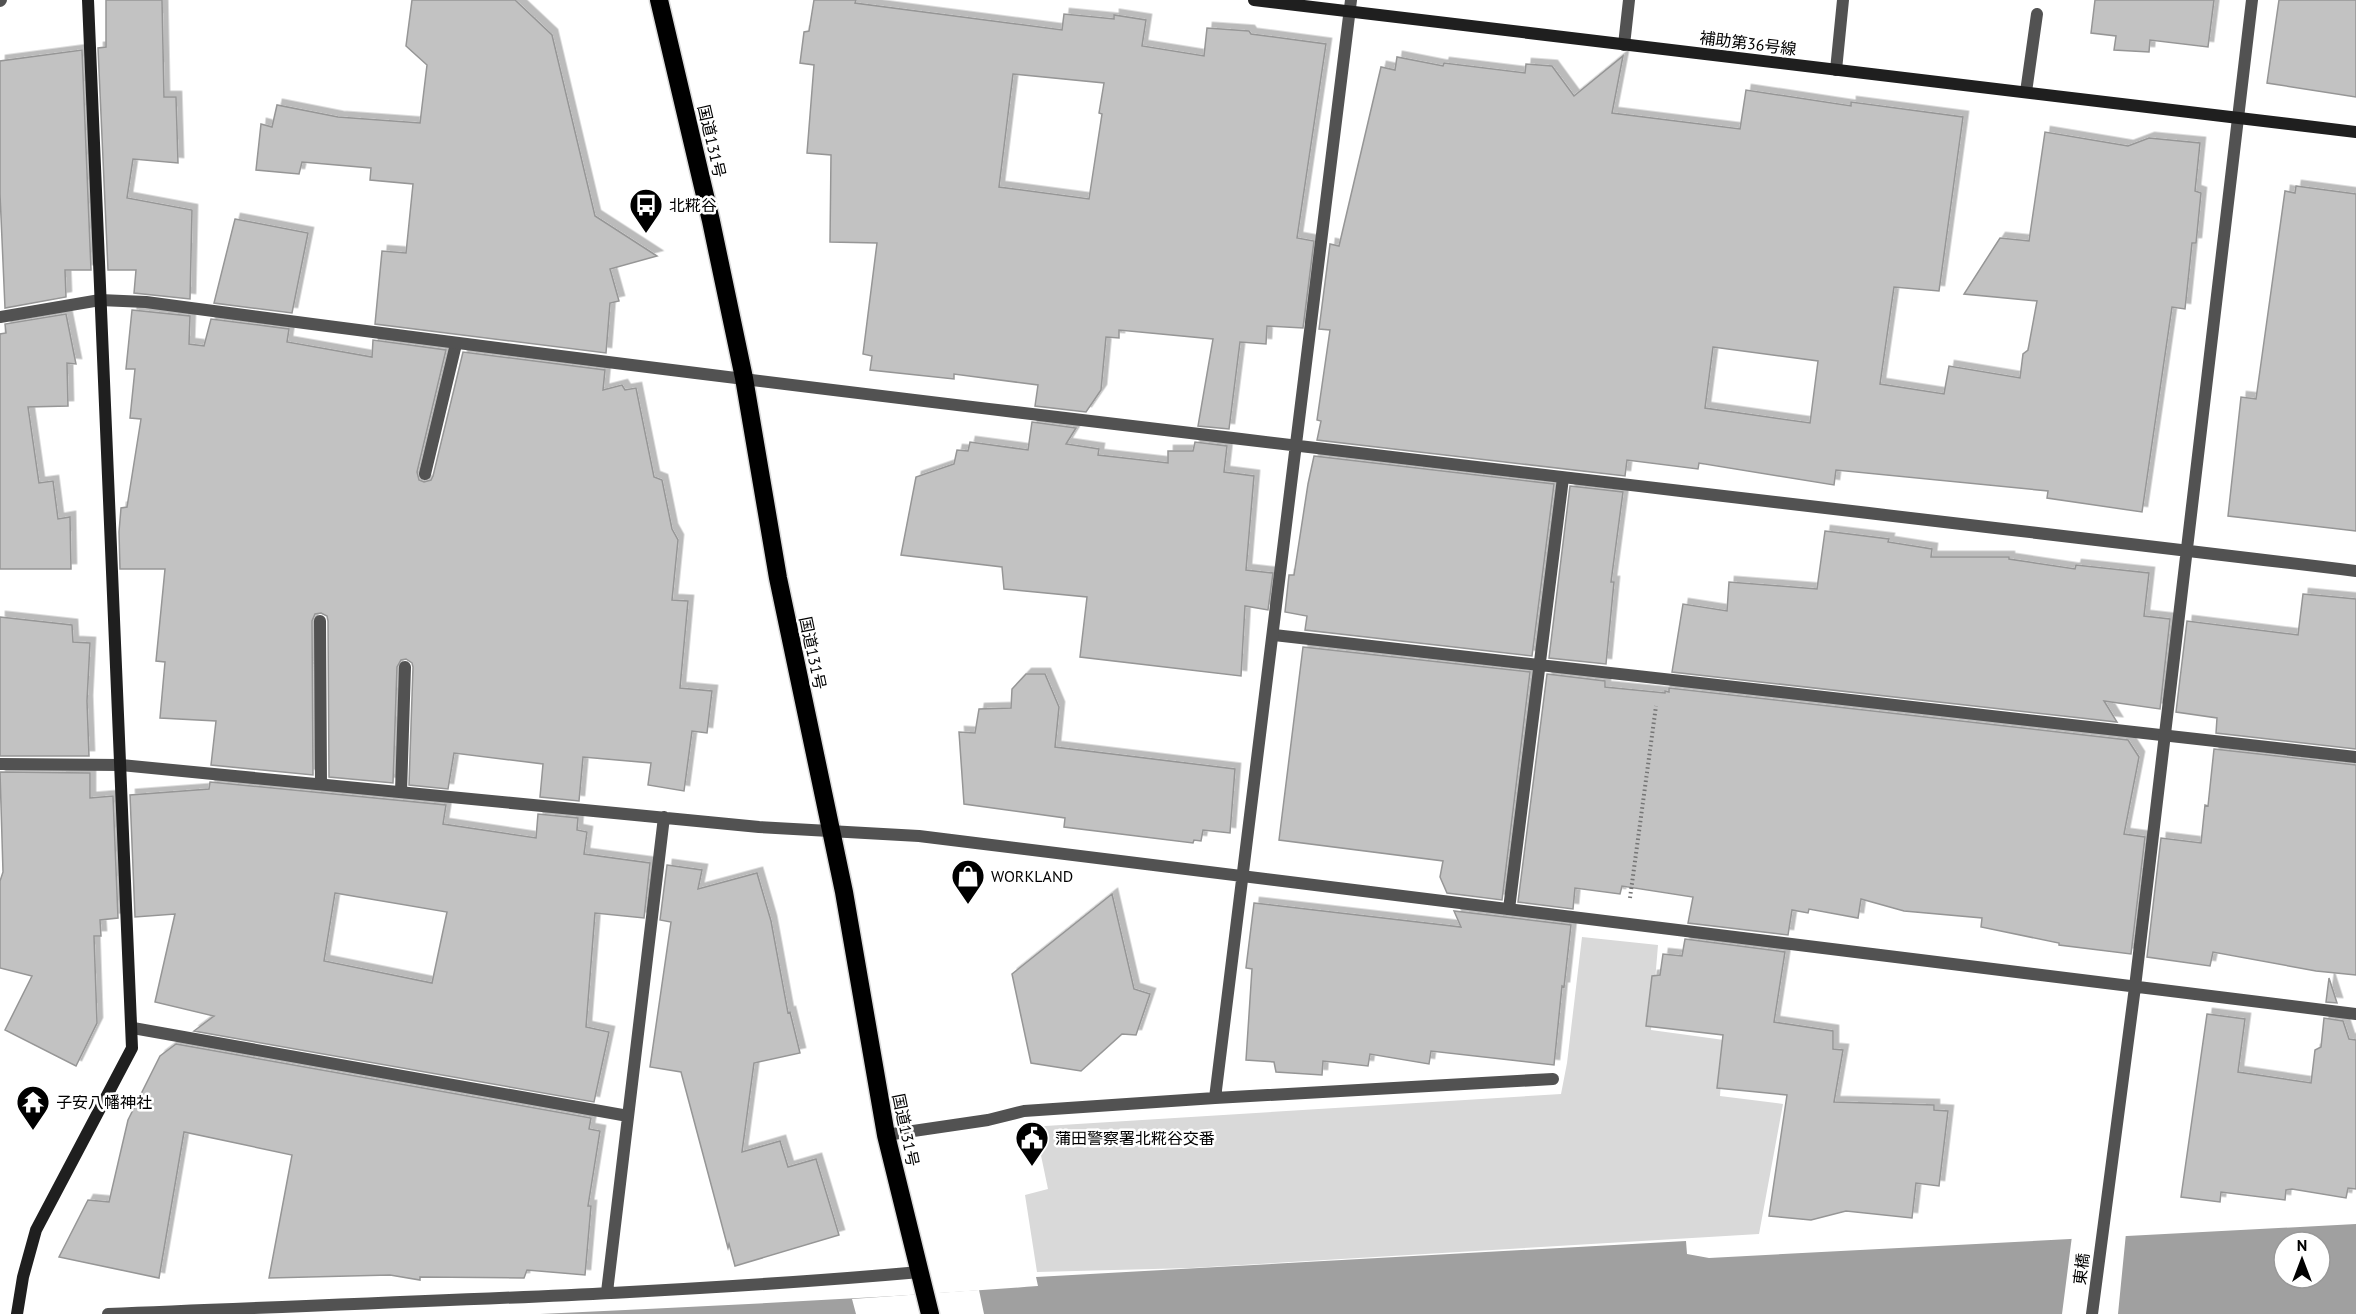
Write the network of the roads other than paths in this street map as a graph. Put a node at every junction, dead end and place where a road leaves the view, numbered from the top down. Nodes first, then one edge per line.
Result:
1 (88, 0) edge
2 (658, 0) edge
3 (1254, 0) edge
4 (1629, 0) edge
5 (1844, 0) edge
6 (2252, 0) edge
7 (1350, 6) edge
8 (2037, 14) dead end
9 (1624, 45) junction
10 (1836, 70) junction
11 (2026, 92) junction
12 (2239, 117) junction
13 (2356, 132) edge
14 (100, 300) junction
15 (0, 317) edge
16 (456, 344) junction
17 (744, 378) junction
18 (1296, 447) junction
19 (425, 474) dead end
20 (1563, 478) junction
21 (2187, 551) junction
22 (2356, 571) edge
23 (320, 621) dead end
24 (1274, 635) junction
25 (1540, 664) junction
26 (405, 667) dead end
27 (2166, 735) junction
28 (2356, 757) edge
29 (0, 765) edge
30 (122, 765) junction
31 (321, 784) junction
32 (401, 792) junction
33 (664, 817) junction
34 (831, 830) junction
35 (1243, 878) junction
36 (1509, 909) junction
37 (2135, 987) junction
38 (2356, 1014) edge
39 (133, 1028) junction
40 (1553, 1079) dead end
41 (1215, 1098) junction
42 (628, 1116) junction
43 (886, 1135) junction
44 (920, 1272) junction
45 (607, 1292) junction
46 (17, 1314) edge
47 (108, 1314) edge
48 (930, 1314) edge
49 (2092, 1314) edge

1 - 14 street
2 - 17 highway, 国道131号
3 - 7 street, 補助第36号線
4 - 9 street
5 - 10 street
6 - 12 street, 東橋
7 - 9 street, 補助第36号線
7 - 18 street
8 - 11 street
9 - 10 street, 補助第36号線
10 - 11 street, 補助第36号線
11 - 12 street, 補助第36号線
12 - 13 street, 補助第36号線
12 - 21 street, 東橋
14 - 15 street
14 - 16 street
14 - 30 street
16 - 17 street
16 - 19 street
17 - 18 street
17 - 34 highway, 国道131号
18 - 20 street
18 - 24 street
20 - 21 street
20 - 25 street
21 - 22 street
21 - 27 street, 東橋
23 - 31 street
24 - 25 street
24 - 35 street
25 - 27 street
25 - 36 street
26 - 32 street
27 - 28 street
27 - 37 street, 東橋
29 - 30 street
30 - 31 street
30 - 39 street
31 - 32 street
32 - 33 street
33 - 34 street
33 - 42 street
34 - 35 street
34 - 43 highway, 国道131号
35 - 36 street
35 - 41 street
36 - 37 street
37 - 38 street
37 - 49 street, 東橋
39 - 42 street
39 - 46 street
40 - 41 street
41 - 43 street
42 - 45 street
43 - 44 highway, 国道131号
44 - 45 street
44 - 48 highway, 国道131号
45 - 47 street

